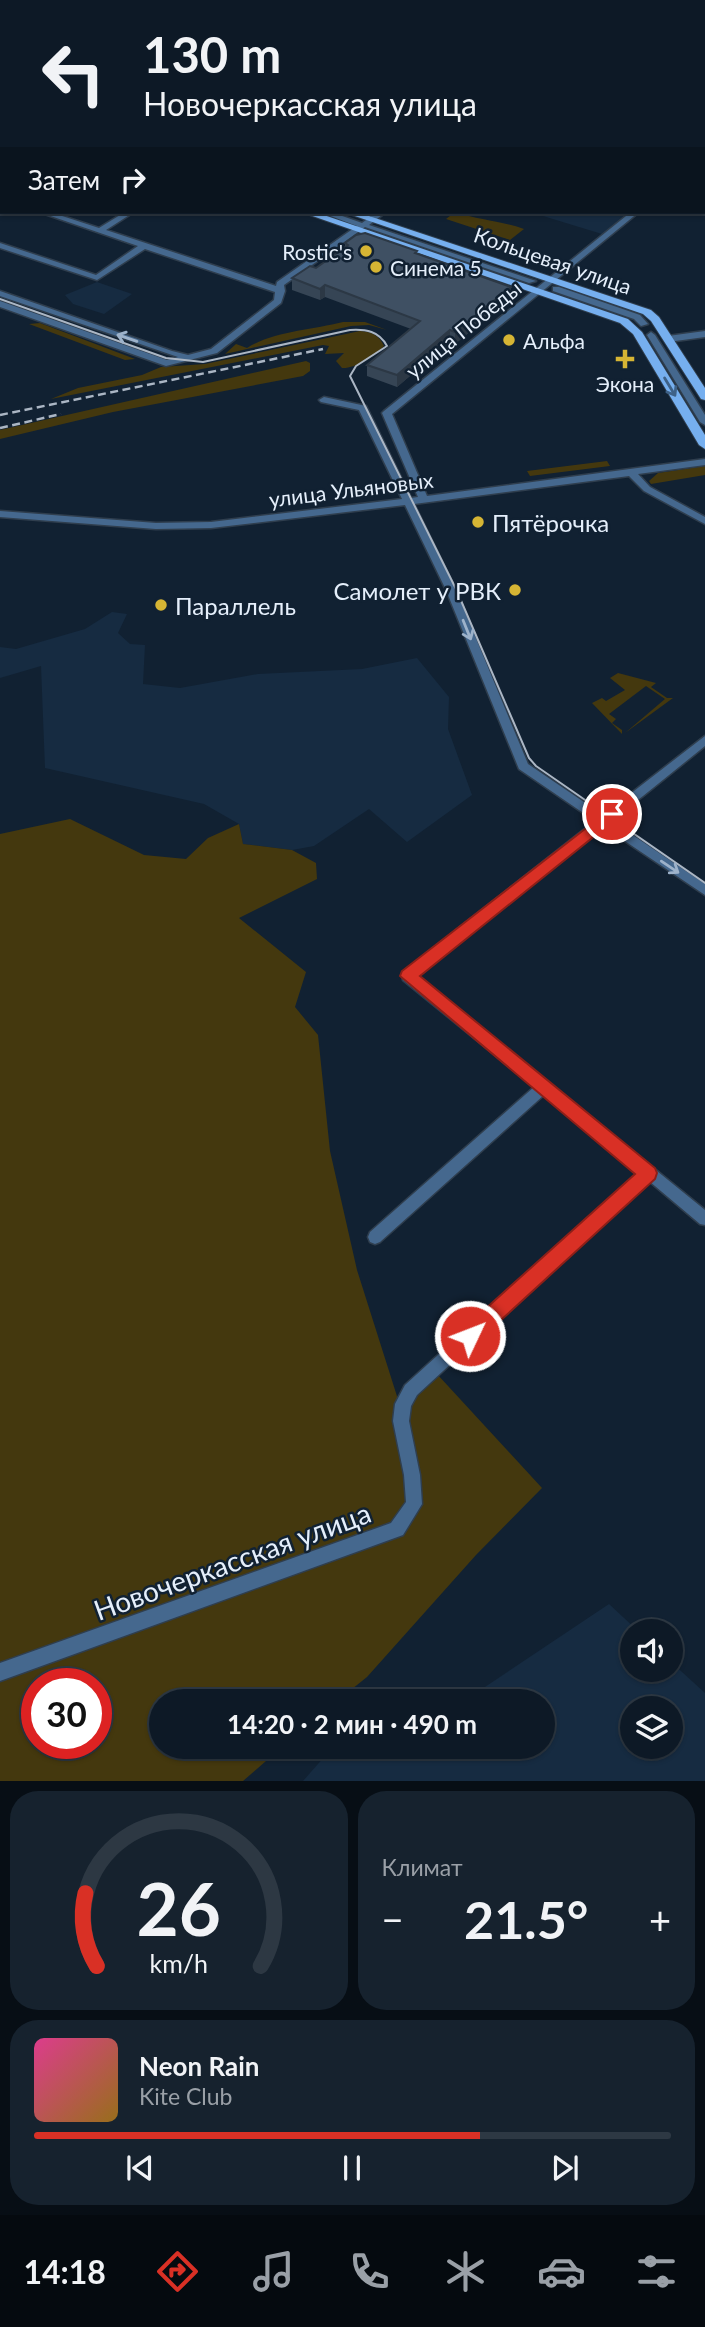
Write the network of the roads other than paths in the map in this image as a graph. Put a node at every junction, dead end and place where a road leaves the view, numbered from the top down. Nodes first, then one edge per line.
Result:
1 (49, 214) edge
2 (128, 214) edge
3 (315, 214) edge
4 (330, 214) edge
5 (350, 214) edge
6 (379, 214) edge
7 (633, 214) edge
8 (364, 225) junction
9 (100, 230) junction
10 (0, 245) edge
11 (145, 245) junction
12 (554, 284) junction
13 (535, 286) junction
14 (281, 291) junction
15 (0, 293) edge
16 (0, 304) edge
17 (640, 328) junction
18 (660, 334) junction
19 (705, 334) edge
20 (192, 357) junction
21 (705, 397) edge
22 (324, 400) dead end
23 (705, 422) edge
24 (705, 445) edge
25 (705, 462) edge
26 (632, 473) junction
27 (424, 500) junction
28 (408, 502) junction
29 (0, 514) edge
30 (705, 522) edge
31 (705, 740) edge
32 (603, 822) junction
33 (705, 890) edge
34 (543, 1087) junction
35 (648, 1173) junction
36 (705, 1219) edge
37 (375, 1237) dead end
38 (0, 1672) edge

1 - 9 street
2 - 9 street
3 - 8 main road, Кольцевая улица
4 - 8 street
5 - 8 main road, Кольцевая улица
6 - 8 street
7 - 12 street, улица Победы
8 - 12 main road, Кольцевая улица
8 - 13 main road, Кольцевая улица
8 - 14 street
9 - 11 street
10 - 11 street
11 - 14 street
12 - 13 street, улица Победы
12 - 17 street
12 - 18 main road, Кольцевая улица
13 - 17 main road, Кольцевая улица
13 - 27 street, улица Победы
14 - 20 street
20 -> 15 street
16 - 20 street
17 - 18 main road
17 -> 24 main road, Кольцевая улица
18 - 19 street
18 - 21 main road, Кольцевая улица
18 - 23 street
22 - 28 street
25 - 26 street, улица Ульяновых
26 - 27 street, улица Ульяновых
26 - 30 street
27 - 28 street, улица Ульяновых
28 - 29 street, улица Ульяновых
28 -> 32 street
31 - 32 street
32 -> 33 street
32 - 34 street
34 - 35 street
34 - 37 street
35 - 36 street
35 - 38 street, Новочеркасская улица

